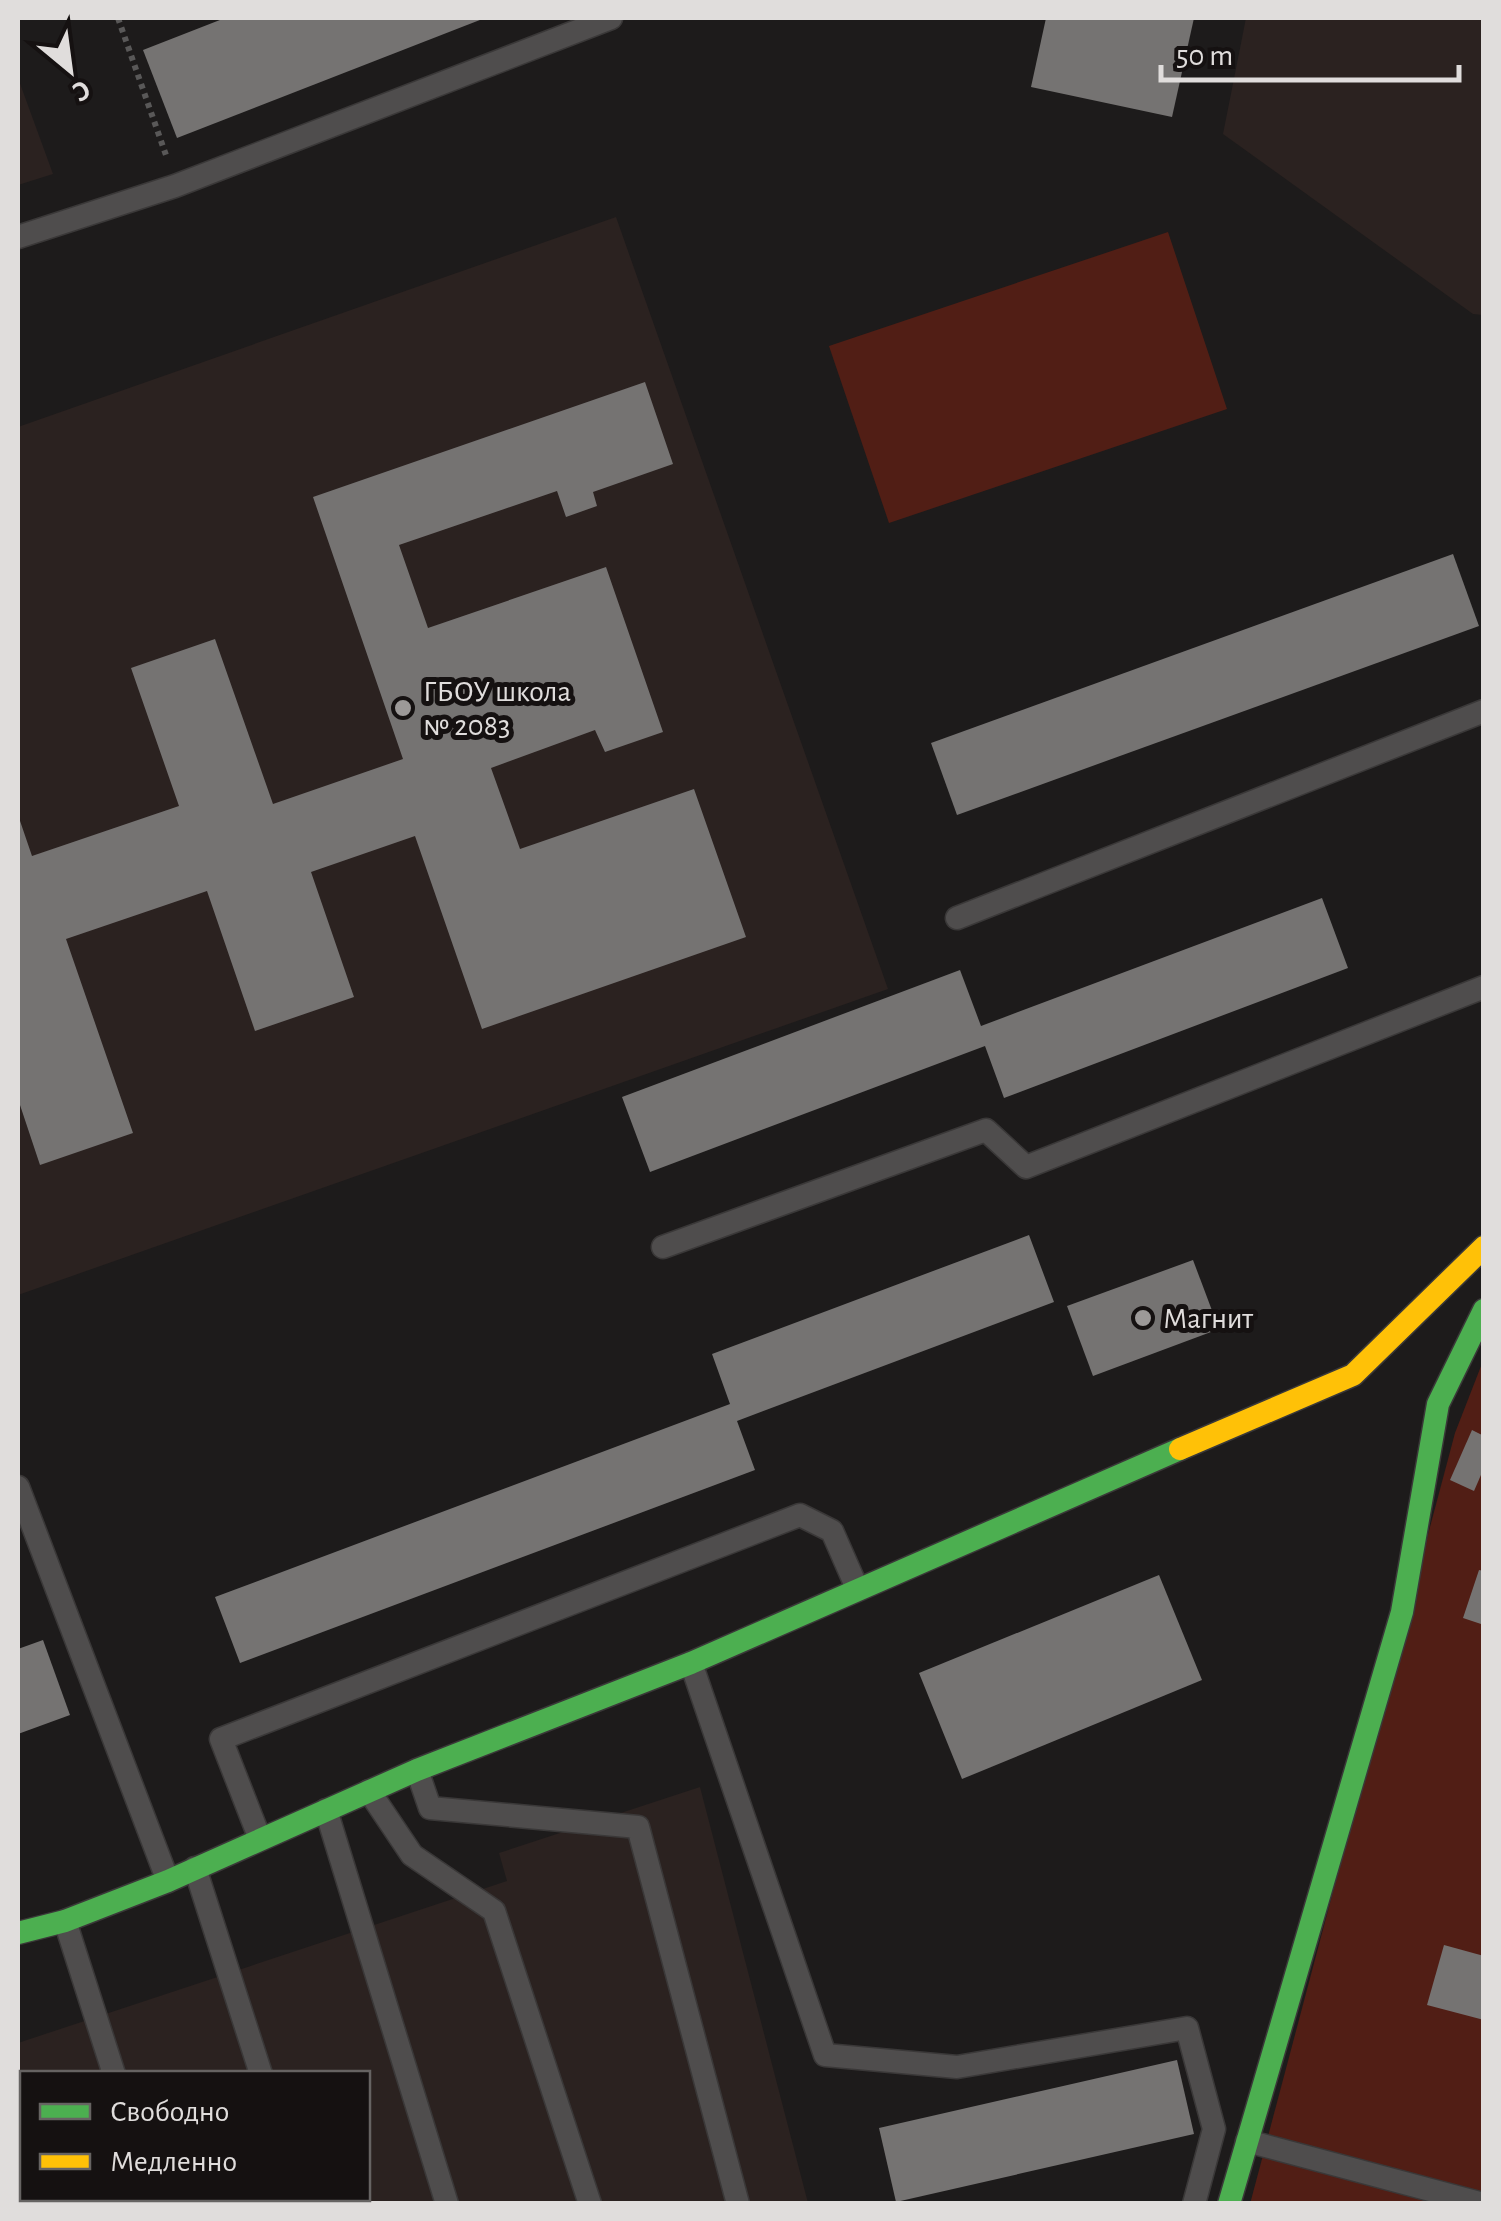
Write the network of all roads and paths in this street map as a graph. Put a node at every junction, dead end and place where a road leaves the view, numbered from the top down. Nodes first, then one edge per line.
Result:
1 (118, 18) edge
2 (611, 18) edge
3 (175, 186) junction
4 (18, 238) edge
5 (1484, 711) edge
6 (957, 918) dead end
7 (1484, 986) edge
8 (1484, 1246) edge
9 (662, 1247) dead end
10 (1484, 1310) edge
11 (18, 1487) edge
12 (857, 1588) junction
13 (691, 1663) junction
14 (417, 1770) junction
15 (369, 1791) junction
16 (326, 1810) junction
17 (260, 1839) junction
18 (195, 1868) junction
19 (168, 1881) junction
20 (65, 1921) junction
21 (18, 1933) edge
22 (113, 2071) edge
23 (260, 2071) edge
24 (1248, 2141) junction
25 (447, 2204) edge
26 (590, 2204) edge
27 (738, 2204) edge
28 (1194, 2204) edge
29 (1229, 2204) edge
30 (1483, 2204) edge

1 - 3 path
2 - 3 lane
3 - 4 lane
5 - 6 lane
7 - 9 lane
8 - 12 street
10 - 24 street
11 - 19 lane
12 - 13 street
12 - 17 lane
13 - 14 street
13 - 28 lane
14 - 15 street
14 - 27 lane
15 - 16 street
15 - 26 lane
16 - 17 street
16 - 25 lane
17 - 18 street
18 - 19 street
18 - 23 lane
19 - 20 street
20 - 21 street
20 - 22 lane
24 - 29 street
24 - 30 lane

